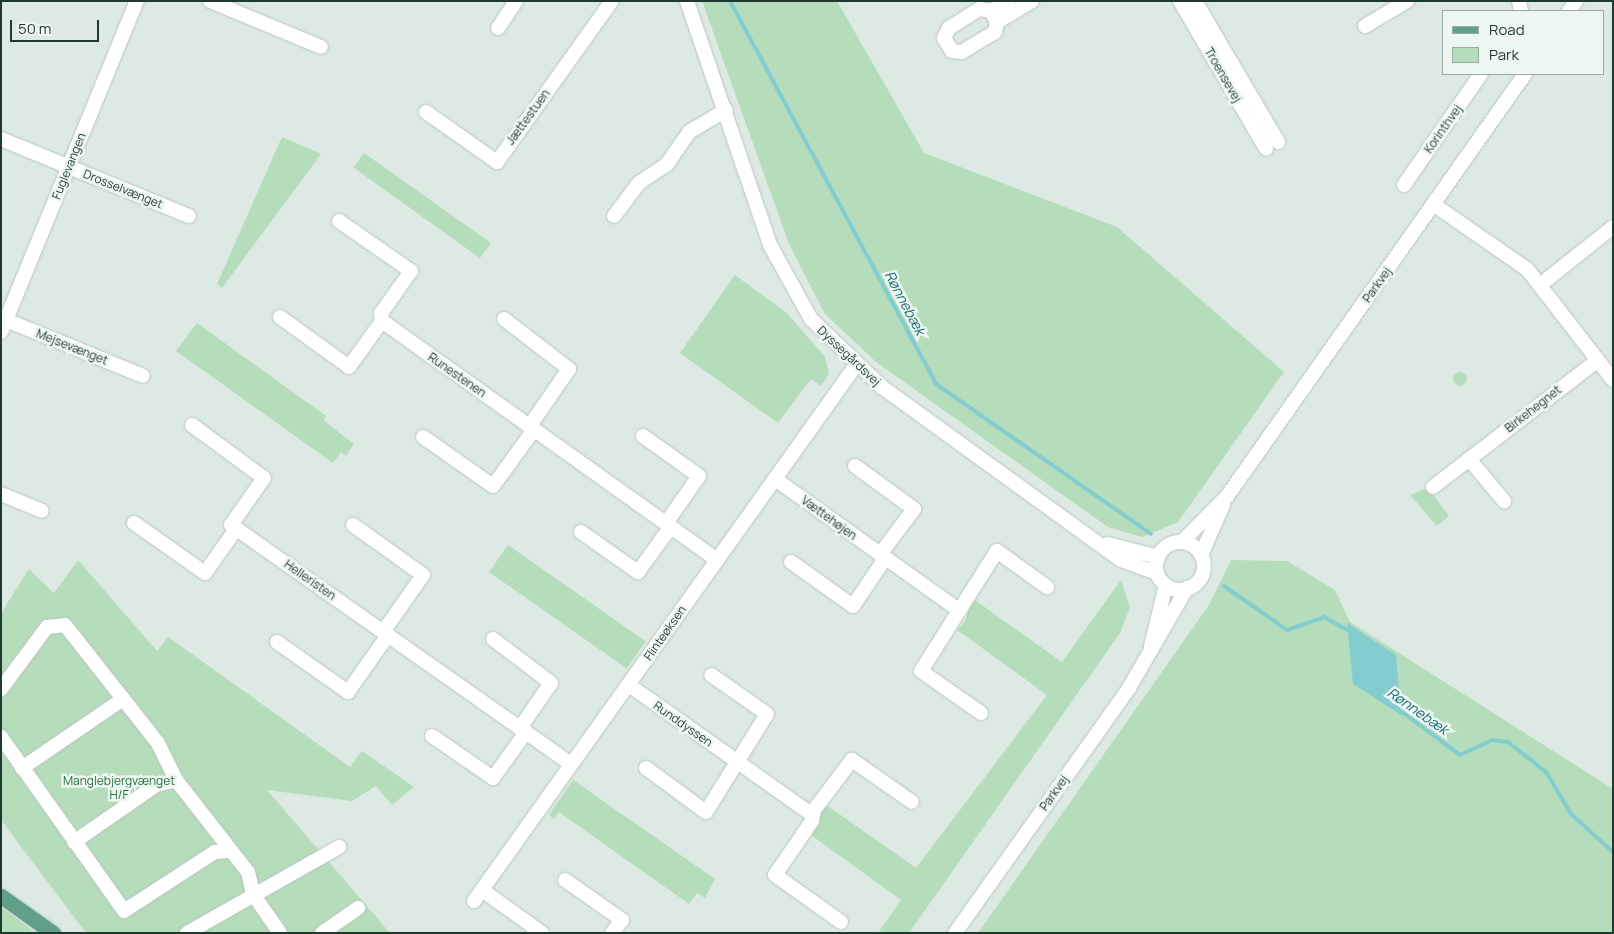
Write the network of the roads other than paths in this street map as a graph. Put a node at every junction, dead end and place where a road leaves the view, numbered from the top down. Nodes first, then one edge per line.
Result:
1 (137, 1) edge
2 (210, 1) edge
3 (516, 1) edge
4 (687, 1) edge
5 (1008, 1) edge
6 (1032, 1) edge
7 (1180, 1) edge
8 (1195, 1) edge
9 (1407, 1) edge
10 (610, 2) edge
11 (1365, 26) dead end
12 (498, 28) dead end
13 (321, 47) dead end
14 (1481, 75) edge
15 (1524, 75) edge
16 (726, 110) junction
17 (426, 112) dead end
18 (1, 139) edge
19 (69, 168) junction
20 (1404, 185) dead end
21 (1433, 204) junction
22 (189, 216) dead end
23 (614, 216) dead end
24 (339, 222) dead end
25 (1613, 227) edge
26 (1540, 285) junction
27 (280, 317) dead end
28 (504, 319) dead end
29 (382, 321) junction
30 (3, 323) edge
31 (1598, 360) junction
32 (856, 365) junction
33 (143, 376) dead end
34 (1613, 380) edge
35 (192, 425) dead end
36 (531, 428) junction
37 (643, 436) dead end
38 (423, 437) dead end
39 (1469, 459) junction
40 (855, 466) dead end
41 (774, 478) junction
42 (1433, 487) dead end
43 (1, 494) edge
44 (1228, 495) junction
45 (1504, 501) dead end
46 (42, 511) dead end
47 (134, 524) dead end
48 (353, 525) dead end
49 (668, 525) junction
50 (236, 529) junction
51 (581, 532) dead end
52 (1098, 540) junction
53 (1182, 542) junction
54 (1201, 555) junction
55 (884, 557) junction
56 (1158, 557) junction
57 (717, 560) junction
58 (791, 562) dead end
59 (1157, 573) junction
60 (1166, 585) junction
61 (1047, 587) dead end
62 (1187, 588) junction
63 (957, 609) junction
64 (385, 634) junction
65 (493, 639) dead end
66 (277, 642) dead end
67 (1150, 652) junction
68 (711, 675) dead end
69 (629, 685) junction
70 (1, 689) edge
71 (123, 699) junction
72 (981, 714) dead end
73 (523, 730) junction
74 (432, 736) dead end
75 (1, 737) edge
76 (738, 762) junction
77 (571, 764) junction
78 (22, 768) junction
79 (646, 768) dead end
80 (176, 780) junction
81 (912, 802) dead end
82 (811, 814) junction
83 (74, 842) junction
84 (339, 847) dead end
85 (231, 851) junction
86 (565, 880) dead end
87 (253, 894) junction
88 (1, 896) edge
89 (358, 908) dead end
90 (841, 922) dead end
91 (54, 933) edge
92 (187, 933) edge
93 (280, 933) edge
94 (322, 933) edge
95 (542, 933) edge
96 (612, 933) edge
97 (956, 933) edge

1 - 19 street, Fuglevangen
2 - 13 street
3 - 12 street
4 - 16 street, Dyssegårdsvej
5 - 6 street
7 - 8 street, Troensevej
9 - 11 street
10 - 17 street, Jættestuen
14 - 20 street, Korinthvej
15 - 21 street, Parkvej
16 - 23 street
16 - 32 street, Dyssegårdsvej
18 - 19 street, Drosselvænget
19 - 22 street, Drosselvænget
19 - 30 street, Fuglevangen
21 - 26 street
21 - 44 street, Parkvej
24 - 29 street
25 - 26 street
26 - 31 street
27 - 29 street
28 - 36 street
29 - 36 street, Runestenen
30 - 33 street, Mejsevænget
31 - 34 street
31 - 39 street, Birkehegnet
32 - 41 street, Flinteøksen
32 - 52 street, Dyssegårdsvej
35 - 50 street
36 - 38 street
36 - 49 street, Runestenen
37 - 49 street
39 - 42 street, Birkehegnet
39 - 45 street
40 - 55 street
41 - 55 street, Vættehøjen
41 - 57 street, Flinteøksen
43 - 46 street
44 - 53 street, Parkvej
44 - 54 street, Parkvej
47 - 50 street
48 - 64 street
49 - 51 street
49 - 57 street, Runestenen
50 - 64 street, Helleristen
52 - 56 street, Dyssegårdsvej
52 - 59 street, Dyssegårdsvej
53 - 54 street
53 - 56 street
54 - 62 street
55 - 58 street
55 - 63 street, Vættehøjen
56 - 59 street
57 - 69 street, Flinteøksen
59 - 60 street
60 - 62 street
60 - 67 street, Parkvej
61 - 63 street
62 - 67 street, Parkvej
63 - 72 street
64 - 66 street
64 - 73 street, Helleristen
65 - 73 street
67 - 97 street, Parkvej
68 - 76 street
69 - 76 street, Runddyssen
69 - 77 street, Flinteøksen
70 - 71 street
71 - 78 street
71 - 80 street
73 - 74 street
73 - 77 street, Helleristen
75 - 78 street
76 - 79 street
76 - 82 street, Runddyssen
77 - 95 street, Flinteøksen
78 - 83 street
80 - 83 street
80 - 85 street
81 - 82 street
82 - 90 street
83 - 85 street
84 - 87 street
85 - 87 street
86 - 96 street
87 - 92 street
87 - 93 street
88 - 91 main road
89 - 94 street

